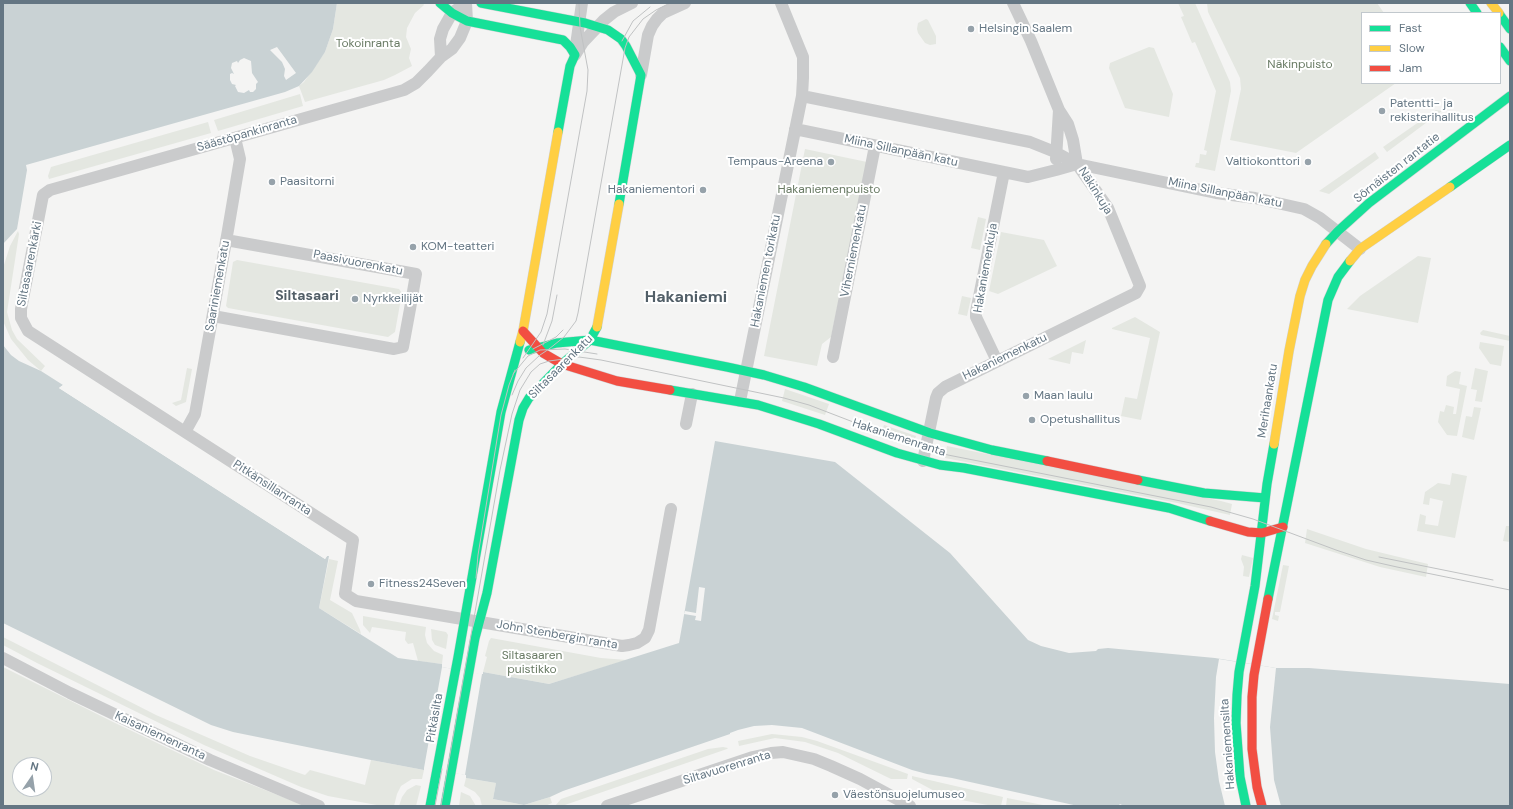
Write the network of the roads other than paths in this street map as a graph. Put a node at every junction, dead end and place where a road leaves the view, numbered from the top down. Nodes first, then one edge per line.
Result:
1 (440, 3) edge
2 (466, 3) edge
3 (481, 3) edge
4 (582, 3) edge
5 (632, 3) edge
6 (684, 3) edge
7 (781, 3) edge
8 (1013, 3) edge
9 (1470, 3) edge
10 (1492, 3) edge
11 (1476, 12) edge
12 (1498, 12) edge
13 (452, 13) junction
14 (1501, 17) edge
15 (467, 21) junction
16 (579, 22) junction
17 (598, 26) junction
18 (1510, 29) edge
19 (1501, 48) edge
20 (575, 55) junction
21 (441, 57) junction
22 (1510, 61) edge
23 (641, 75) junction
24 (802, 96) junction
25 (1510, 96) edge
26 (1059, 110) junction
27 (794, 130) junction
28 (235, 138) junction
29 (1510, 145) edge
30 (875, 146) junction
31 (1055, 152) junction
32 (1077, 164) junction
33 (1056, 170) junction
34 (1004, 172) junction
35 (44, 195) joint
36 (1338, 231) junction
37 (226, 240) junction
38 (1360, 250) junction
39 (1136, 293) joint
40 (213, 316) junction
41 (28, 331) joint
42 (523, 331) junction
43 (590, 340) junction
44 (537, 347) junction
45 (833, 357) dead end
46 (515, 358) junction
47 (997, 361) junction
48 (562, 364) junction
49 (746, 371) junction
50 (692, 394) junction
51 (740, 401) junction
52 (686, 424) dead end
53 (185, 432) junction
54 (930, 433) junction
55 (923, 461) junction
56 (1265, 498) junction
57 (671, 509) dead end
58 (1283, 527) junction
59 (1262, 533) junction
60 (1255, 586) joint
61 (465, 620) junction
62 (479, 622) junction
63 (3, 658) edge
64 (469, 672) joint
65 (884, 792) junction
66 (319, 806) edge
67 (430, 806) edge
68 (445, 806) edge
69 (607, 806) edge
70 (890, 806) edge
71 (910, 806) edge
72 (1246, 806) edge
73 (1262, 806) edge

1 - 13 main road
2 - 13 street, Säästöpankinranta
2 - 15 street, Säästöpankinranta
3 - 16 main road
4 - 16 street
5 - 17 street
6 - 23 street
7 - 24 street, Hakaniemen torikatu
8 - 26 street, Näkinkuja
9 - 11 main road
10 - 12 main road
13 - 15 main road
13 - 21 street, Säästöpankinranta
14 - 18 main road
15 - 20 main road
15 - 21 street, Säästöpankinranta
16 - 17 main road
16 - 20 street
17 - 20 street
17 - 23 main road
19 - 22 main road
20 - 42 main road
21 - 28 street, Säästöpankinranta
23 - 43 main road, Siltasaarenkatu
24 - 27 street, Hakaniemen torikatu
24 - 31 street, Miina Sillanpään katu
25 - 36 main road, Sörnäisten rantatie
26 - 31 street, Näkinkuja
26 - 32 street, Näkinkuja
27 - 30 street, Miina Sillanpään katu
27 - 49 street, Hakaniemen torikatu
28 - 35 street, Säästöpankinranta
28 - 37 street, Saariniemenkatu
29 - 38 main road
30 - 34 street, Miina Sillanpään katu
30 - 45 street, Viherniemenkatu
31 - 32 street, Miina Sillanpään katu
31 - 33 street, Näkinkuja
32 - 33 street, Miina Sillanpään katu
32 - 36 street, Miina Sillanpään katu
32 - 39 street, Näkinkuja
33 - 34 street, Miina Sillanpään katu
34 - 47 street, Hakaniemenkuja
35 - 41 street, Siltasaarenkärki
36 - 38 street, Miina Sillanpään katu
36 - 56 main road, Merihaankatu
37 - 40 street, Saariniemenkatu
37 - 40 street, Paasivuorenkatu
38 - 58 main road
39 - 47 street, Hakaniemenkatu
40 - 53 street, Saariniemenkatu
41 - 53 street, Pitkänsillanranta
42 - 44 main road, Hakaniemenranta
42 - 46 main road
43 - 44 main road, Hakaniemenranta
43 - 48 main road, Siltasaarenkatu
43 - 49 main road, Hakaniemenranta
44 - 46 main road, Hakaniemenranta
44 - 48 main road, Hakaniemenranta
46 - 61 main road
47 - 54 street, Hakaniemenkatu
48 - 50 main road, Hakaniemenranta
48 - 62 main road, Siltasaarenkatu
49 - 51 street, Hakaniemen torikatu
49 - 54 main road, Hakaniemenranta
50 - 51 main road, Hakaniemenranta
50 - 52 street
51 - 55 main road, Hakaniemenranta
53 - 61 street, Pitkänsillanranta
54 - 55 street, Hakaniemenkatu
54 - 56 main road, Hakaniemenranta
55 - 59 main road, Hakaniemenranta
56 - 59 main road, Merihaankatu
57 - 62 street, John Stenbergin ranta
58 - 59 main road, Hakaniemenranta
58 - 73 main road, Hakaniemensilta
59 - 60 main road, Merihaankatu
60 - 72 main road, Hakaniemensilta
61 - 62 street, Pitkänsillanranta
61 - 67 main road, Pitkäsilta
62 - 64 main road, Siltasaarenkatu
63 - 66 street, Kaisaniemenranta
64 - 68 main road, Pitkäsilta
65 - 69 street, Siltavuorenranta
65 - 70 street
65 - 71 street, Siltavuorenranta

